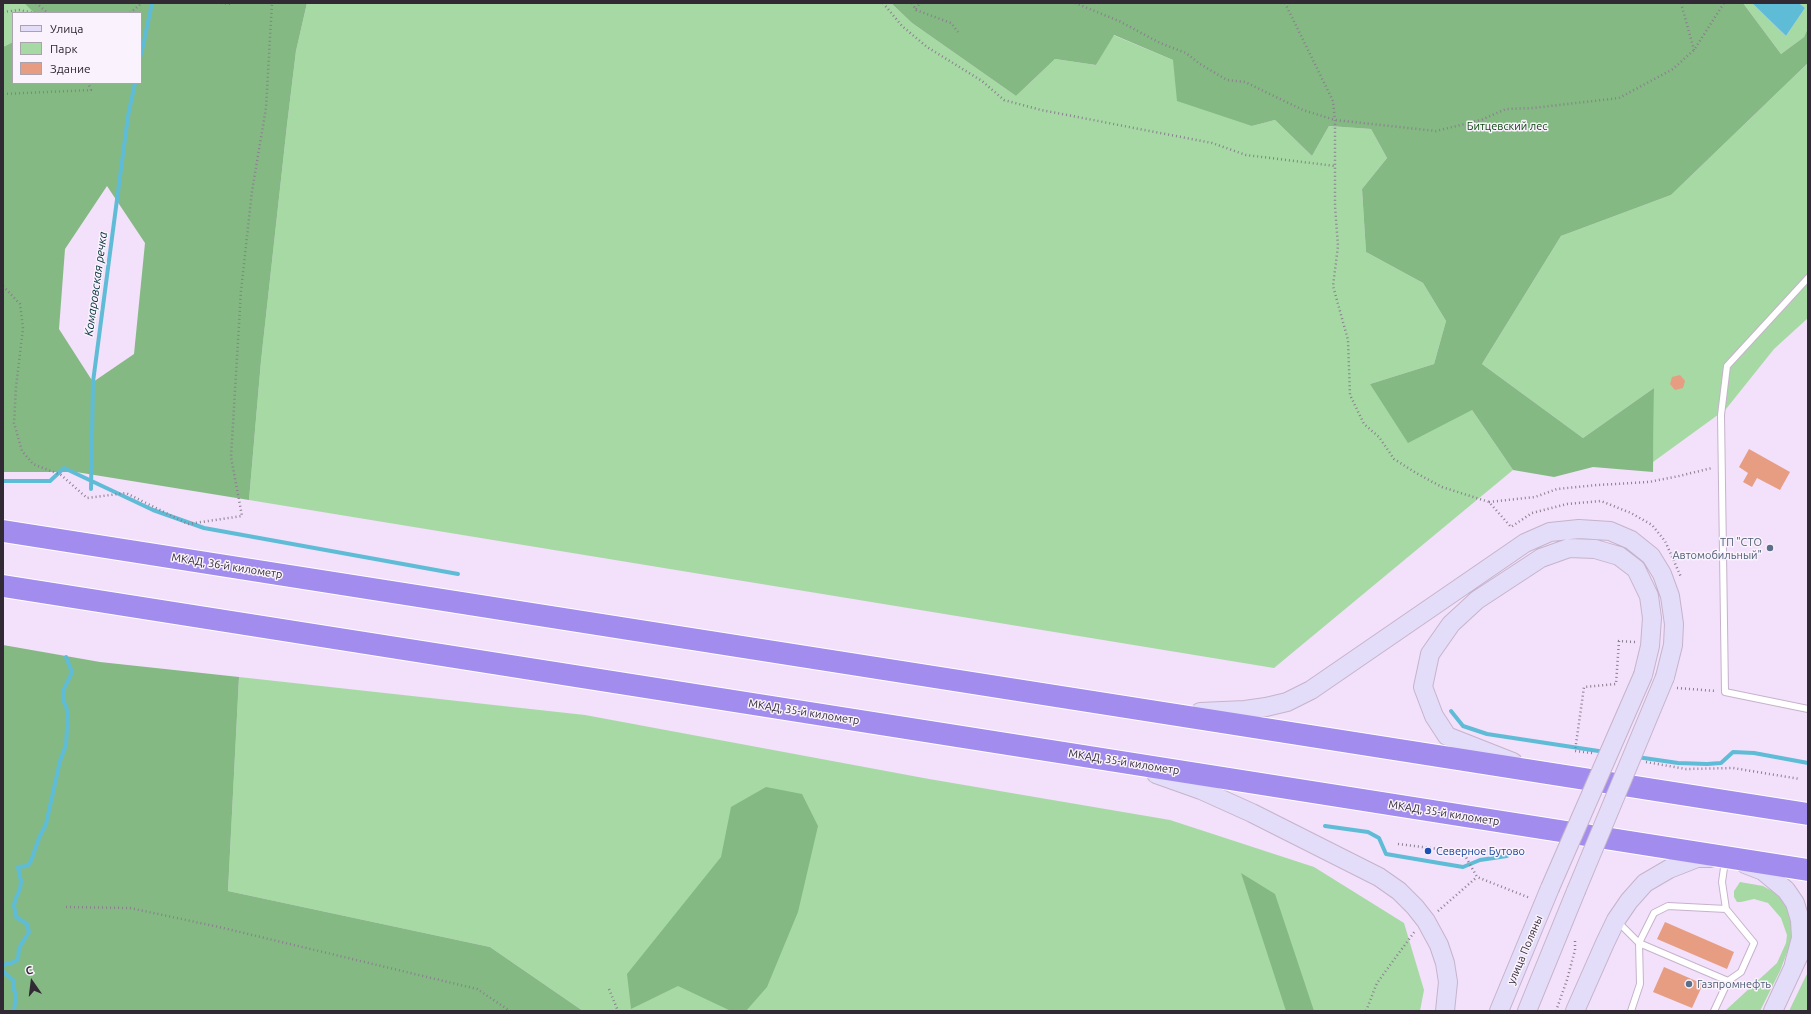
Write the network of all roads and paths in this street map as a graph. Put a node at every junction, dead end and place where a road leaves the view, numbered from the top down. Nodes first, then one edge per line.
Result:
1 (36, 3) edge
2 (142, 3) edge
3 (221, 3) edge
4 (233, 3) edge
5 (272, 3) edge
6 (883, 3) edge
7 (912, 3) edge
8 (920, 3) edge
9 (1075, 3) edge
10 (1285, 3) edge
11 (1681, 3) edge
12 (1724, 3) edge
13 (916, 9) junction
14 (3, 12) edge
15 (30, 12) edge
16 (47, 12) edge
17 (131, 12) edge
18 (958, 32) dead end
19 (1694, 50) junction
20 (88, 84) edge
21 (3, 94) edge
22 (1335, 120) junction
23 (1335, 166) junction
24 (1808, 278) edge
25 (3, 286) edge
26 (1722, 466) junction
27 (1489, 502) junction
28 (1511, 527) dead end
29 (3, 531) edge
30 (3, 586) edge
31 (1641, 642) dead end
32 (1130, 707) junction
33 (1808, 709) edge
34 (1597, 754) dead end
35 (1093, 758) junction
36 (1641, 761) dead end
37 (1538, 772) junction
38 (1800, 779) dead end
39 (1808, 814) edge
40 (1398, 844) dead end
41 (1726, 857) junction
42 (1808, 870) edge
43 (1477, 877) junction
44 (1534, 899) dead end
45 (66, 907) dead end
46 (1726, 909) junction
47 (1616, 920) junction
48 (1426, 921) junction
49 (1574, 931) dead end
50 (1808, 940) edge
51 (1639, 943) junction
52 (1794, 964) junction
53 (1728, 981) junction
54 (609, 989) dead end
55 (510, 1011) edge
56 (618, 1011) edge
57 (1366, 1011) edge
58 (1445, 1011) edge
59 (1499, 1011) edge
60 (1527, 1011) edge
61 (1556, 1011) edge
62 (1575, 1011) edge
63 (1631, 1011) edge
64 (1714, 1011) edge
65 (1773, 1011) edge

1 - 16 path
2 - 17 path
3 - 4 path
5 - 25 path
6 - 23 path
7 - 13 path
8 - 13 path
9 - 22 path
10 - 22 path
11 - 19 path
12 - 19 path
13 - 18 path
14 - 15 path
19 - 22 path
20 - 21 path
22 - 23 path
23 - 27 path
24 - 26 lane
26 - 27 path
26 - 33 lane
27 - 28 path
29 - 32 highway, МКАД, 36-й километр
30 - 35 highway, МКАД, 35-й километр
31 - 34 path
32 - 37 highway
32 - 60 main road, bridge
35 - 41 highway, МКАД, 35-й километр
35 - 48 main road
36 - 38 path
37 - 39 highway
37 - 59 main road, улица Поляны, bridge
40 - 43 path
41 - 42 highway, МКАД, 35-й километр
41 - 46 lane
41 - 47 main road
41 - 52 main road
43 - 44 path
43 - 48 path
45 - 55 path
46 - 51 lane
46 - 53 lane
47 - 51 lane
47 - 62 main road
48 - 57 path
48 - 58 main road
49 - 61 path
50 - 52 main road
51 - 53 lane
51 - 63 lane
52 - 65 main road
53 - 64 lane
54 - 56 path

